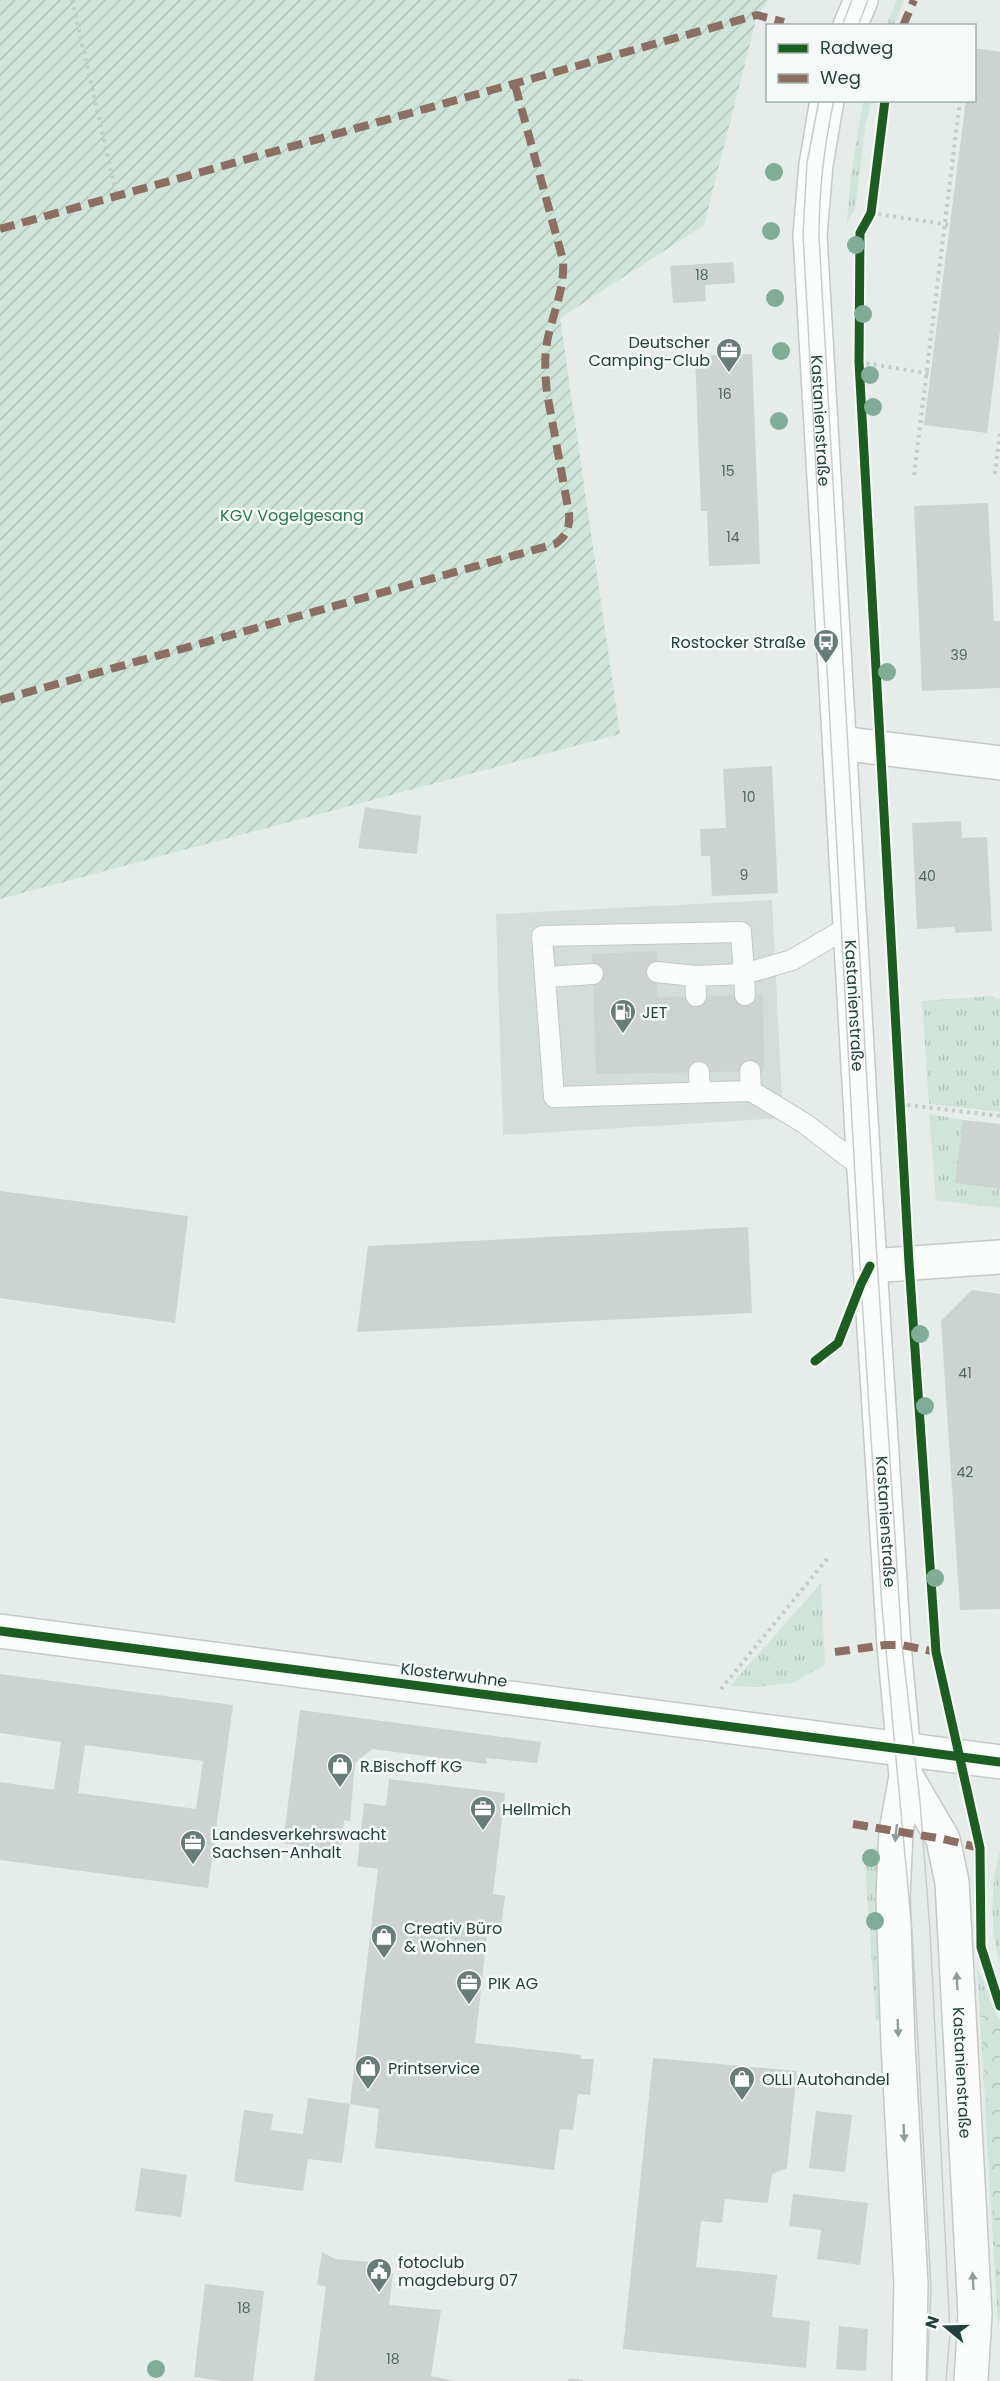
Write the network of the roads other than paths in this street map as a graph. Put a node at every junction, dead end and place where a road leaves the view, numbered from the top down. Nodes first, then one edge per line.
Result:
1 (861, 0) edge
2 (851, 24) edge
3 (827, 102) edge
4 (840, 743) junction
5 (1000, 763) edge
6 (850, 926) junction
7 (657, 972) dead end
8 (593, 974) dead end
9 (744, 974) junction
10 (696, 976) junction
11 (546, 977) junction
12 (745, 995) dead end
13 (696, 996) dead end
14 (750, 1071) dead end
15 (699, 1072) dead end
16 (751, 1091) junction
17 (700, 1092) junction
18 (864, 1169) junction
19 (1000, 1257) edge
20 (870, 1266) junction
21 (0, 1631) edge
22 (1000, 1762) edge
23 (905, 1763) junction
24 (909, 2381) edge
25 (971, 2381) edge

1 - 2 main road
3 - 4 main road, Kastanienstraße
4 - 5 main road
4 - 6 main road, Kastanienstraße
6 - 9 lane
6 - 18 main road, Kastanienstraße
7 - 10 lane
8 - 11 lane
9 - 10 lane
9 - 11 lane
9 - 12 lane
10 - 13 lane
11 - 17 lane
14 - 16 lane
15 - 17 lane
16 - 17 lane
16 - 18 lane
18 - 20 main road, Kastanienstraße
19 - 20 main road
20 - 23 main road, Kastanienstraße
21 - 23 main road, Klosterwuhne
22 - 23 main road, Klosterwuhne
23 -> 24 main road, Kastanienstraße
25 -> 23 main road, Kastanienstraße

